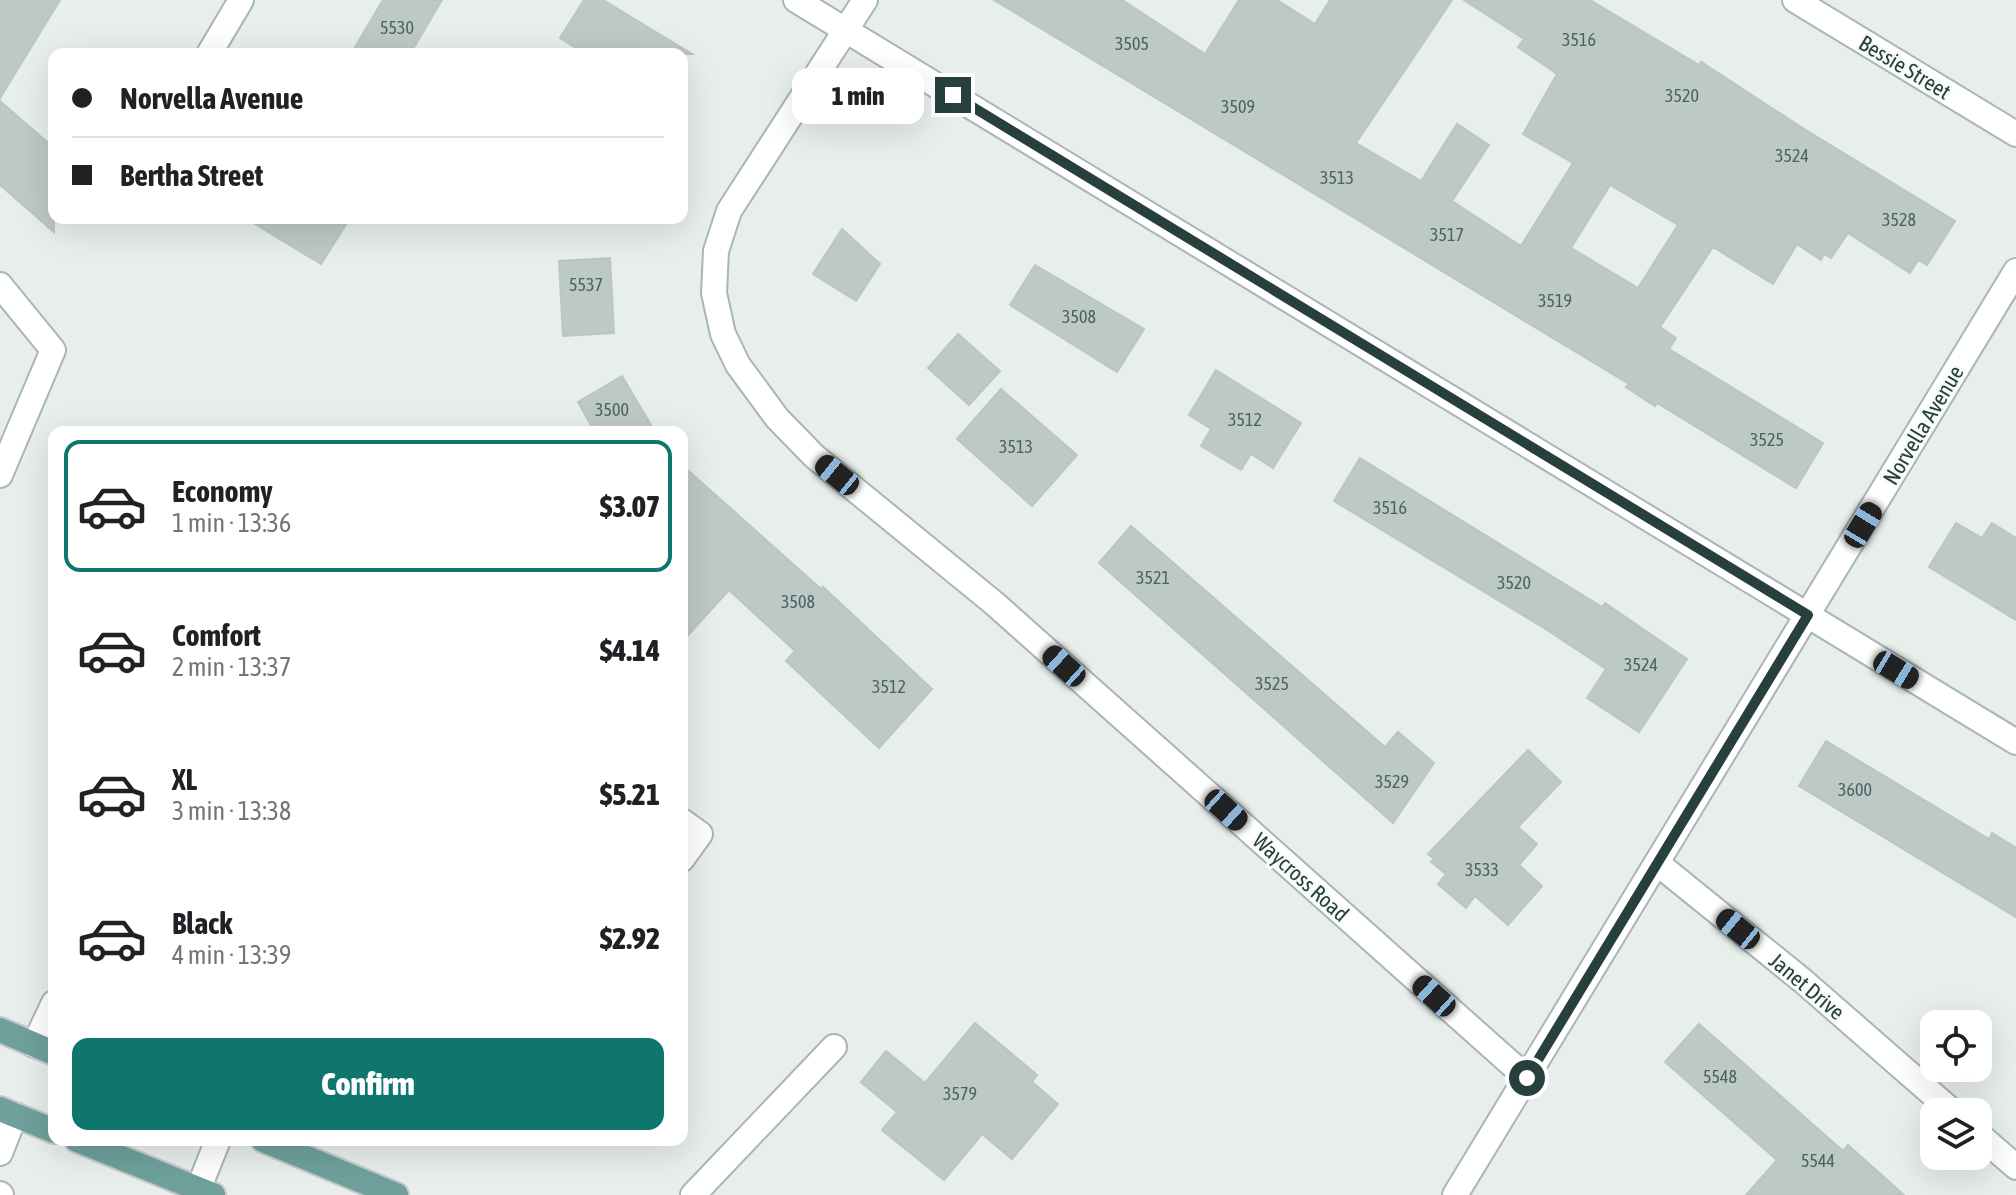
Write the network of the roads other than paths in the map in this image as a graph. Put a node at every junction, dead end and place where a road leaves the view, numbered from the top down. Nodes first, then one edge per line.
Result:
1 (241, 0) edge
2 (796, 0) edge
3 (865, 0) edge
4 (1795, 0) edge
5 (846, 31) junction
6 (213, 48) edge
7 (2016, 134) edge
8 (2016, 271) edge
9 (0, 285) edge
10 (0, 475) edge
11 (1808, 615) junction
12 (2016, 742) edge
13 (688, 825) edge
14 (688, 851) edge
15 (1657, 863) junction
16 (0, 1030) edge
17 (834, 1047) dead end
18 (44, 1049) edge
19 (1527, 1078) junction
20 (1937, 1098) edge
21 (8, 1112) edge
22 (48, 1129) edge
23 (91, 1146) edge
24 (216, 1146) edge
25 (278, 1146) edge
26 (1992, 1146) edge
27 (0, 1153) edge
28 (2016, 1167) edge
29 (203, 1193) edge
30 (396, 1195) edge
31 (693, 1195) edge
32 (1455, 1195) edge

1 - 6 street
2 - 5 street
3 - 5 street, Waycross Road
4 - 7 street, Bessie Street
5 - 11 street
5 - 19 street, Waycross Road
8 - 11 street, Norvella Avenue
9 - 10 street
11 - 12 street
11 - 15 street, Norvella Avenue
13 - 14 street
15 - 19 street, Norvella Avenue
15 - 20 street, Janet Drive
16 - 18 main road
17 - 31 street
19 - 32 street, Norvella Avenue
21 - 22 main road
21 - 27 street
23 - 29 main road
24 - 29 street
25 - 30 main road
26 - 28 street

